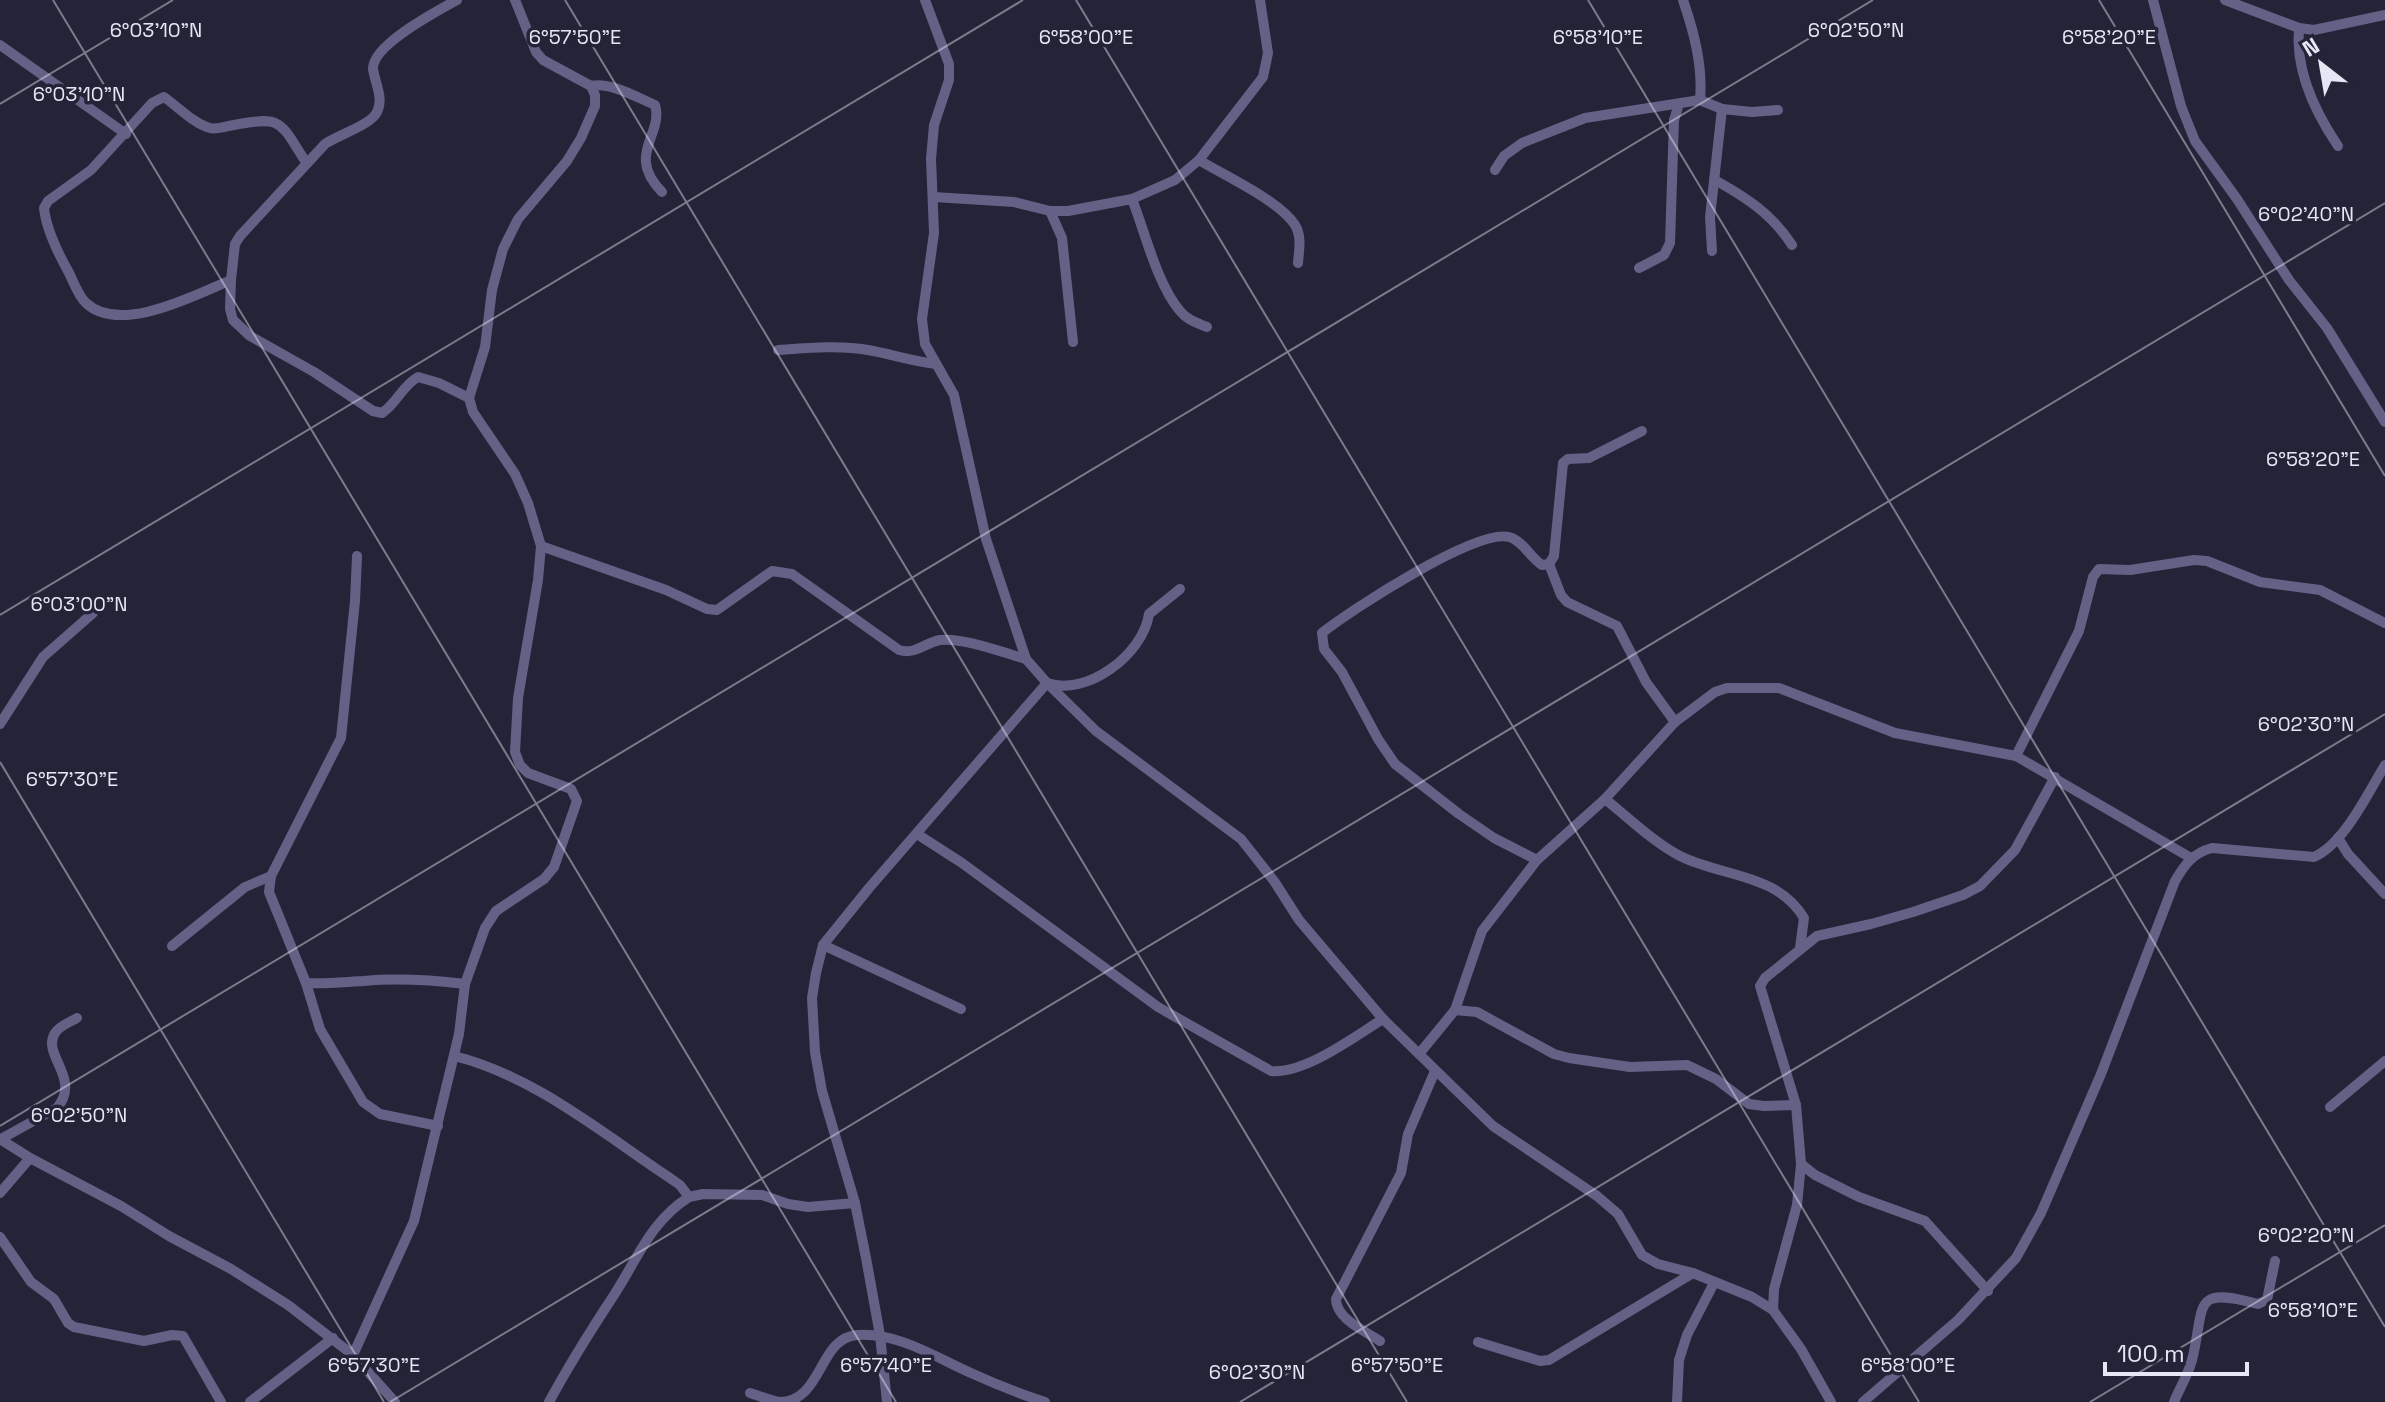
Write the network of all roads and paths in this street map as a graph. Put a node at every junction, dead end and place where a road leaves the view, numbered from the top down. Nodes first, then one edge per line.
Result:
1 (457, 0) edge
2 (515, 0) edge
3 (925, 0) edge
4 (1260, 0) edge
5 (1683, 0) edge
6 (2153, 0) edge
7 (2225, 0) edge
8 (2385, 15) edge
9 (2299, 28) junction
10 (0, 45) edge
11 (591, 86) junction
12 (1700, 100) junction
13 (1679, 104) junction
14 (1722, 109) junction
15 (1778, 110) dead end
16 (126, 134) junction
17 (2338, 146) dead end
18 (1199, 160) junction
19 (306, 162) junction
20 (1495, 170) dead end
21 (1715, 180) junction
22 (662, 192) dead end
23 (934, 197) junction
24 (1132, 199) junction
25 (1050, 211) junction
26 (1792, 245) dead end
27 (1712, 251) dead end
28 (1298, 263) dead end
29 (1639, 268) dead end
30 (231, 280) junction
31 (1207, 327) dead end
32 (1073, 342) dead end
33 (778, 350) dead end
34 (936, 364) junction
35 (469, 398) junction
36 (2385, 422) edge
37 (1642, 431) dead end
38 (541, 546) junction
39 (357, 556) dead end
40 (1549, 564) junction
41 (1180, 589) dead end
42 (93, 613) dead end
43 (2385, 623) edge
44 (1026, 659) junction
45 (1047, 683) junction
46 (1675, 722) junction
47 (0, 724) edge
48 (2016, 756) junction
49 (2385, 765) edge
50 (2055, 777) junction
51 (1605, 799) junction
52 (917, 834) junction
53 (2338, 838) junction
54 (2191, 858) junction
55 (1537, 860) junction
56 (271, 876) junction
57 (2385, 894) edge
58 (823, 945) junction
59 (172, 946) dead end
60 (1799, 951) junction
61 (306, 983) junction
62 (465, 984) junction
63 (961, 1009) dead end
64 (1455, 1010) junction
65 (77, 1018) dead end
66 (1383, 1019) junction
67 (1419, 1054) junction
68 (454, 1056) junction
69 (2385, 1061) edge
70 (1435, 1071) junction
71 (1796, 1105) junction
72 (2330, 1107) dead end
73 (438, 1126) junction
74 (1, 1139) edge
75 (30, 1158) junction
76 (1801, 1164) junction
77 (0, 1193) edge
78 (689, 1197) junction
79 (855, 1203) junction
80 (0, 1237) edge
81 (2275, 1261) dead end
82 (1693, 1273) junction
83 (1714, 1283) junction
84 (1988, 1291) junction
85 (1773, 1310) junction
86 (880, 1335) junction
87 (333, 1338) junction
88 (1380, 1341) dead end
89 (1478, 1342) dead end
90 (353, 1355) junction
91 (750, 1393) dead end
92 (221, 1402) edge
93 (250, 1402) edge
94 (395, 1402) edge
95 (549, 1402) edge
96 (887, 1402) edge
97 (1045, 1402) edge
98 (1677, 1402) edge
99 (1831, 1402) edge
100 (1863, 1402) edge
101 (2174, 1402) edge

1 - 19 street
2 - 11 street
3 - 23 street
4 - 18 street
5 - 12 street
6 - 36 street
7 - 9 street
8 - 9 street
9 - 17 street
10 - 16 street
11 - 22 street
11 - 35 street
12 - 13 street
12 - 14 street
13 - 20 street
13 - 29 street
14 - 15 street
14 - 21 street
16 - 19 street
16 - 30 street
18 - 24 street
18 - 28 street
19 - 30 street
21 - 26 street
21 - 27 street
23 - 25 street
23 - 34 street
24 - 25 street
24 - 31 street
25 - 32 street
30 - 35 street
33 - 34 street
34 - 44 street
35 - 38 street
37 - 40 street
38 - 44 street
38 - 62 street
39 - 56 street
40 - 46 street
40 - 55 street
41 - 45 street
42 - 47 street
43 - 48 street
44 - 45 street
45 - 52 street
45 - 66 street
46 - 48 street
46 - 51 street
48 - 50 street
49 - 53 street
50 - 54 street
50 - 60 street
51 - 55 street
51 - 60 street
52 - 58 street
52 - 66 street
53 - 54 street
53 - 57 street
54 - 84 street
55 - 64 street
56 - 59 street
56 - 61 street
58 - 63 street
58 - 79 street
60 - 71 street
61 - 62 street
61 - 73 street
62 - 68 street
64 - 67 street
64 - 71 street
65 - 74 street
66 - 67 street
67 - 70 street
68 - 73 street
68 - 78 street
69 - 72 street
70 - 82 street
70 - 88 street
71 - 76 street
73 - 90 street
74 - 75 street
75 - 77 street
75 - 87 street
76 - 84 street
76 - 85 street
78 - 79 street
78 - 95 street
79 - 86 street
80 - 92 street
81 - 101 street
82 - 83 street
82 - 89 street
83 - 85 street
83 - 98 street
84 - 100 street
85 - 99 street
86 - 91 street
86 - 96 street
86 - 97 street
87 - 90 street
87 - 93 street
90 - 94 street

